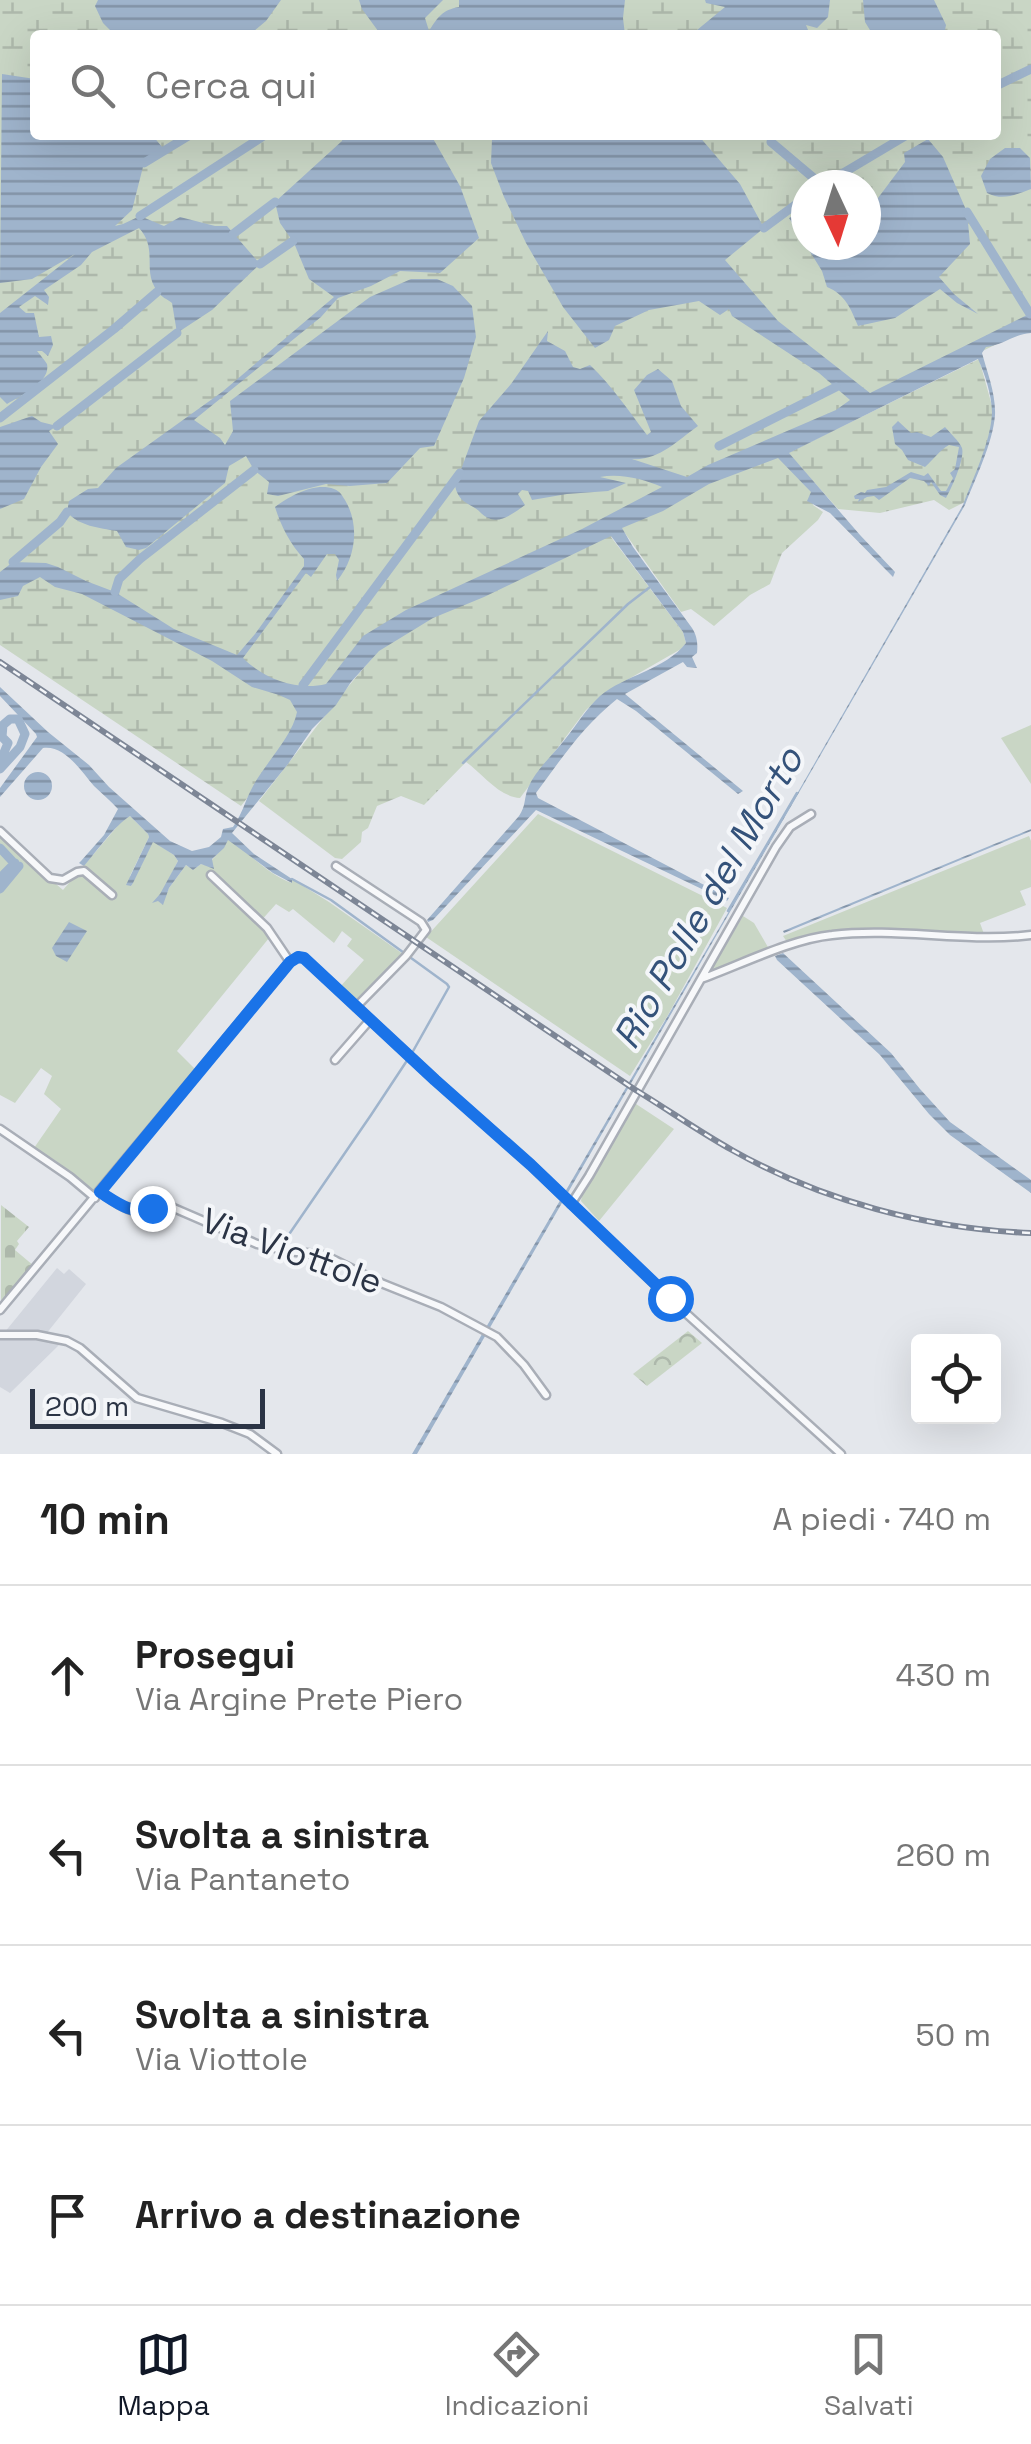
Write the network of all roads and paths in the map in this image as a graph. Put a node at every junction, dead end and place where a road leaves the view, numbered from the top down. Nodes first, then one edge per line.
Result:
1 (810, 814) dead end
2 (0, 830) edge
3 (336, 866) dead end
4 (211, 875) dead end
5 (112, 895) dead end
6 (1031, 935) edge
7 (290, 962) junction
8 (701, 979) junction
9 (356, 1006) junction
10 (370, 1020) junction
11 (335, 1060) dead end
12 (0, 1128) edge
13 (98, 1195) junction
14 (570, 1202) junction
15 (0, 1310) edge
16 (0, 1335) edge
17 (546, 1396) dead end
18 (277, 1454) edge
19 (842, 1454) edge

1 - 8 street
2 - 5 street
3 - 9 street
4 - 7 street
6 - 8 street
7 - 9 street
7 - 13 street
8 - 14 street
9 - 10 street
10 - 11 street
10 - 14 street
12 - 13 street, Via Viottole
13 - 15 street
13 - 17 street, Via Viottole
14 - 19 street
16 - 18 street

